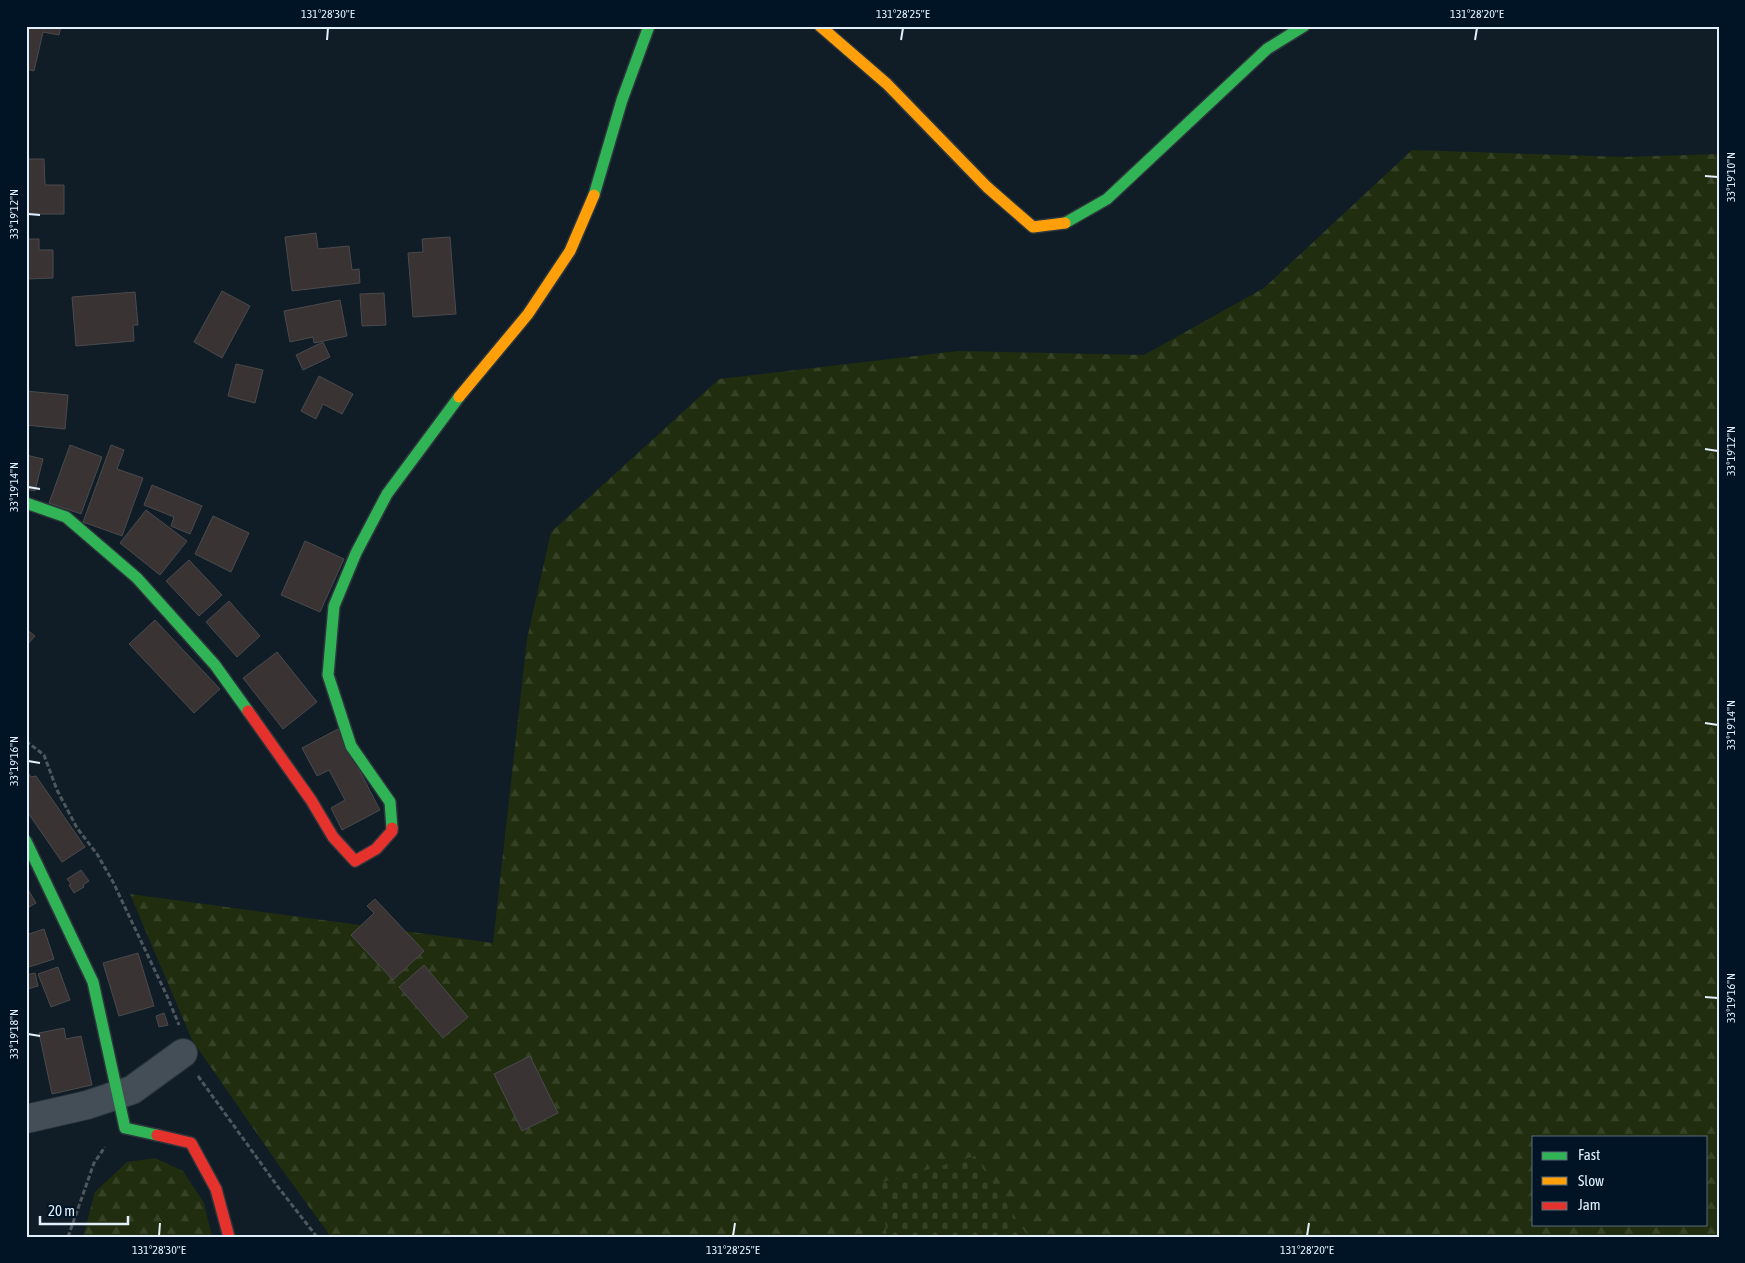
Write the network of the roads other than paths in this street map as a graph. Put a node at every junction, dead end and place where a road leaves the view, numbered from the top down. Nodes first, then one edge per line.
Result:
1 (649, 26) edge
2 (820, 26) edge
3 (1304, 26) edge
4 (26, 503) edge
5 (26, 841) edge
6 (184, 1053) road end
7 (118, 1095) junction
8 (26, 1119) edge
9 (230, 1237) edge

1 - 4 street
2 - 3 street
5 - 7 street
6 - 7 street
7 - 8 street
7 - 9 street

